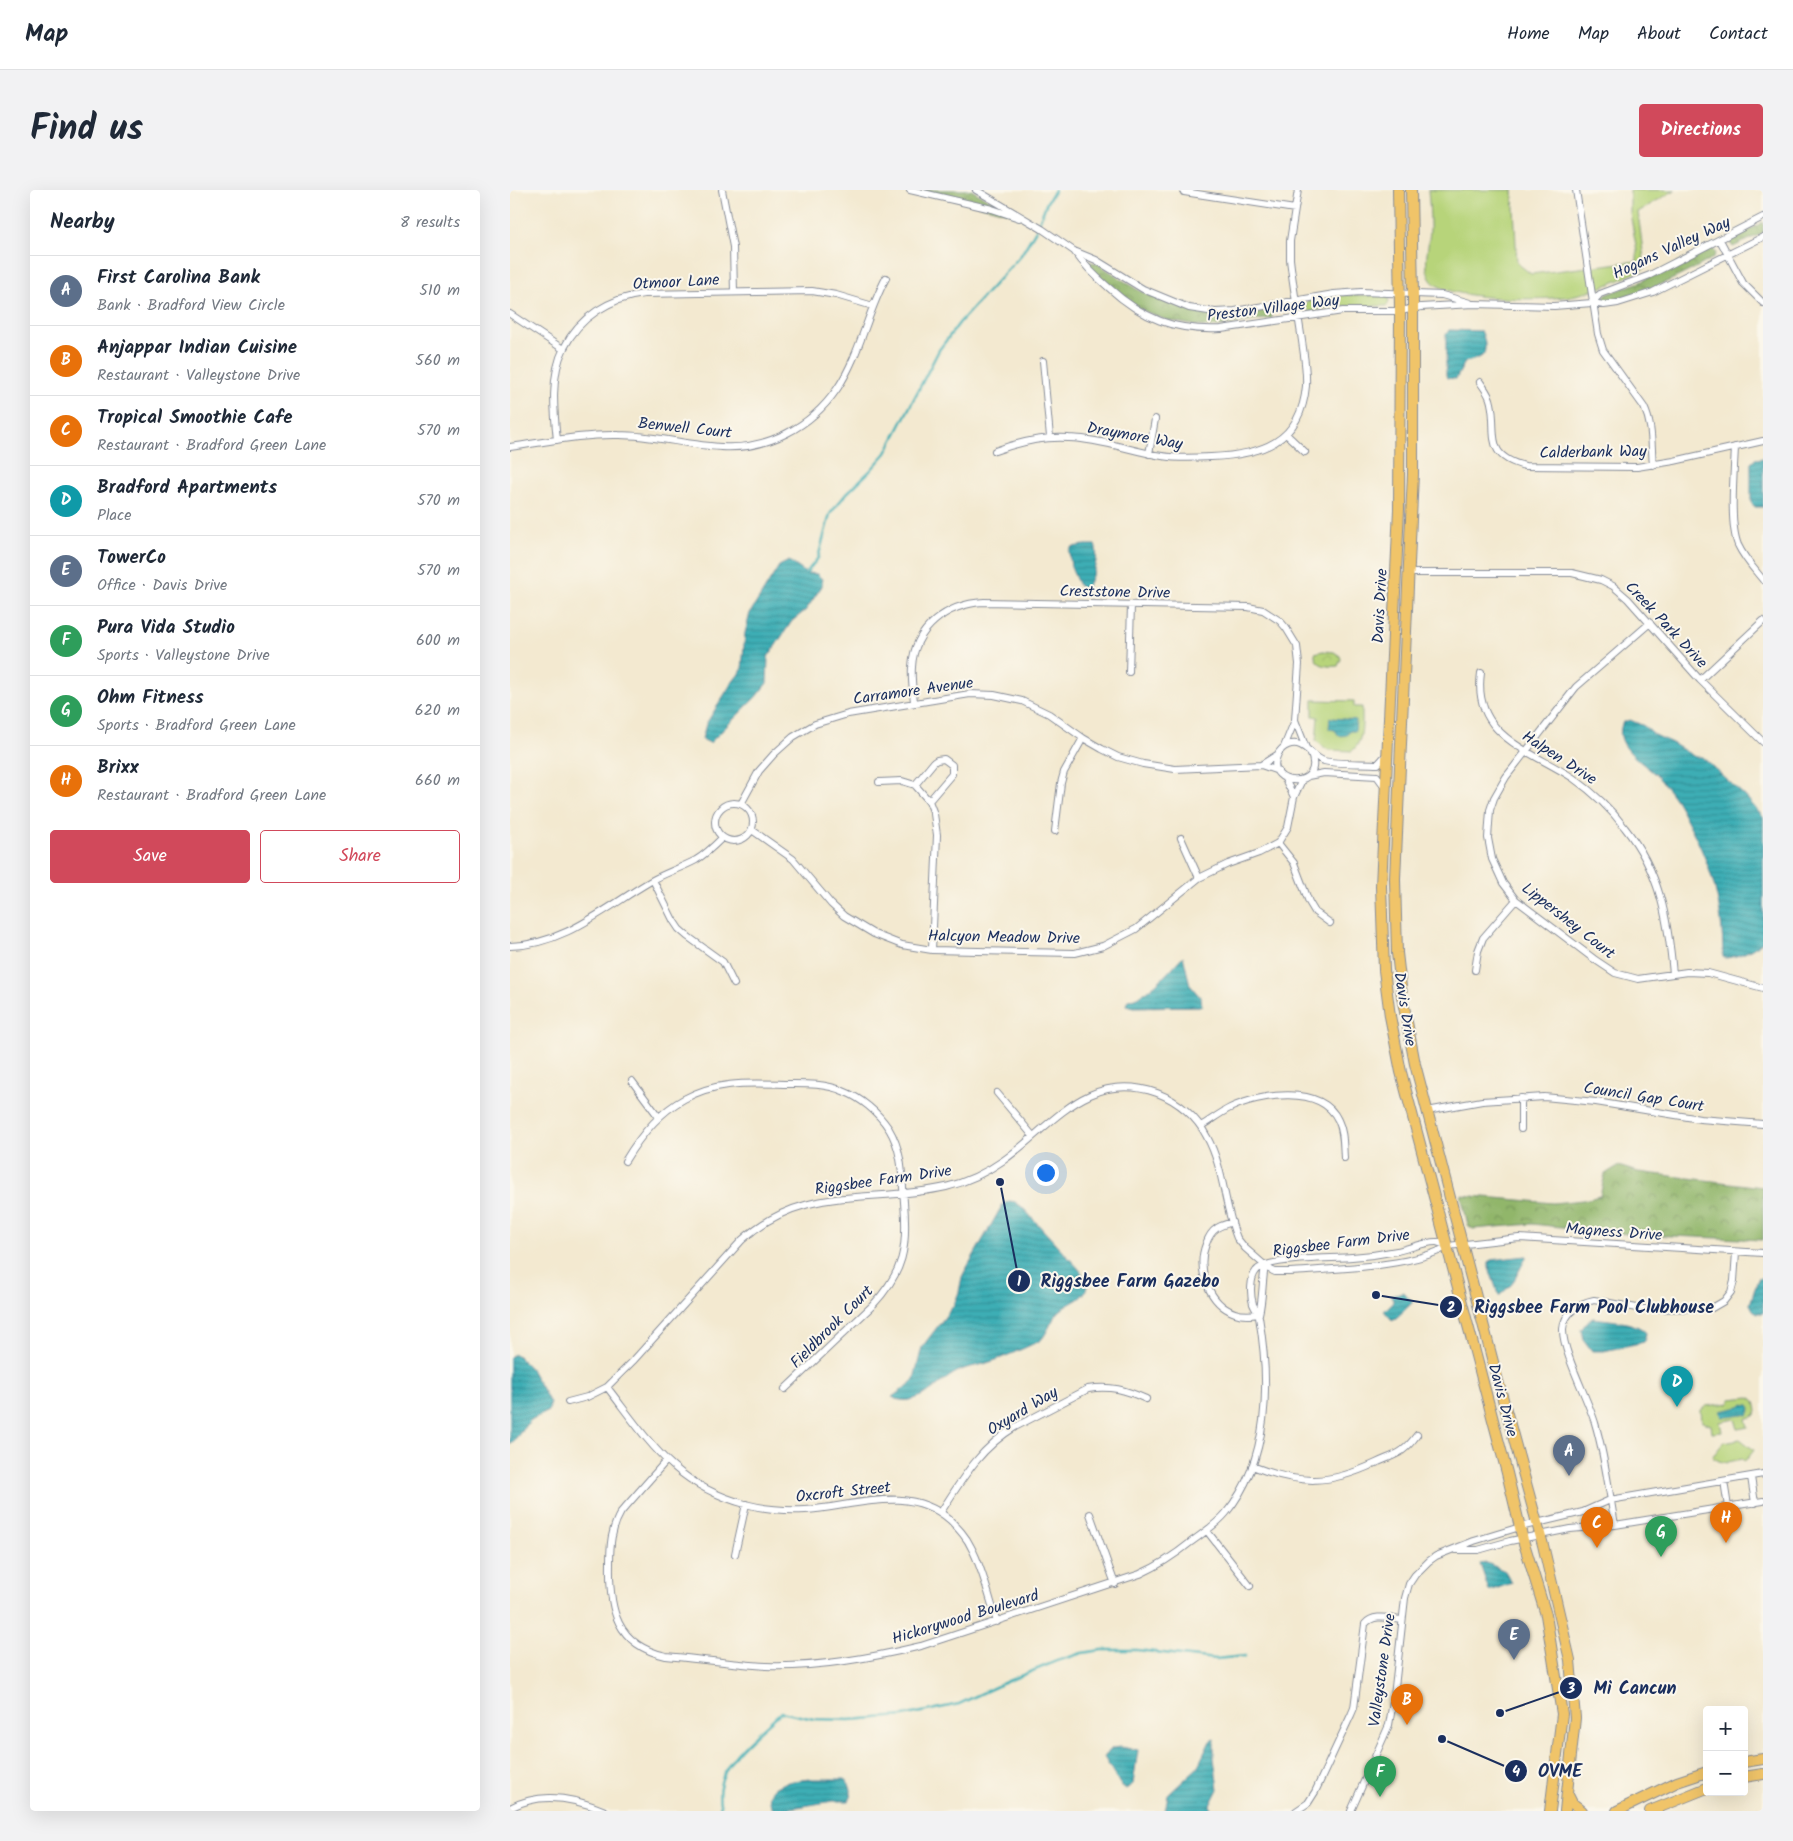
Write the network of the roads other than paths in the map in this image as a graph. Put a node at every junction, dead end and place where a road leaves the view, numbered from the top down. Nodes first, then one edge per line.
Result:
1 (722, 190) edge
2 (910, 190) edge
3 (976, 190) edge
4 (1298, 190) edge
5 (1398, 190) edge
6 (1411, 190) edge
7 (1576, 190) edge
8 (1184, 192) dead end
9 (1295, 209) junction
10 (1763, 217) edge
11 (1030, 222) junction
12 (1763, 237) edge
13 (1720, 240) junction
14 (1074, 250) junction
15 (1727, 256) junction
16 (886, 278) dead end
17 (734, 292) junction
18 (1400, 293) junction
19 (1413, 294) junction
20 (1296, 301) junction
21 (1763, 302) edge
22 (1592, 303) junction
23 (1473, 304) junction
24 (872, 306) junction
25 (1413, 309) junction
26 (1400, 311) junction
27 (510, 314) edge
28 (1298, 317) junction
29 (563, 348) junction
30 (1044, 361) dead end
31 (1480, 382) dead end
32 (1155, 419) dead end
33 (1286, 434) junction
34 (1050, 437) junction
35 (557, 440) junction
36 (1763, 441) edge
37 (510, 447) edge
38 (1735, 447) junction
39 (995, 451) dead end
40 (1304, 452) dead end
41 (1149, 454) junction
42 (1653, 465) junction
43 (1410, 573) junction
44 (1763, 580) edge
45 (1130, 605) junction
46 (1763, 621) edge
47 (1650, 623) junction
48 (1129, 672) dead end
49 (1481, 673) dead end
50 (1700, 680) junction
51 (914, 702) junction
52 (1295, 720) junction
53 (1082, 738) junction
54 (1763, 742) edge
55 (1284, 747) junction
56 (1308, 750) junction
57 (1526, 752) junction
58 (1277, 754) junction
59 (1387, 754) junction
60 (1260, 765) junction
61 (1278, 771) junction
62 (1305, 778) junction
63 (1285, 779) junction
64 (879, 782) dead end
65 (915, 785) junction
66 (1385, 787) junction
67 (1294, 797) junction
68 (929, 801) junction
69 (741, 804) junction
70 (752, 830) junction
71 (1054, 831) dead end
72 (722, 838) junction
73 (1181, 838) dead end
74 (1278, 842) junction
75 (1199, 878) junction
76 (653, 880) junction
77 (1516, 900) junction
78 (1330, 922) dead end
79 (510, 946) edge
80 (932, 950) junction
81 (1475, 970) dead end
82 (1673, 974) junction
83 (734, 984) dead end
84 (1763, 988) edge
85 (632, 1080) dead end
86 (997, 1093) dead end
87 (1521, 1098) junction
88 (1427, 1111) junction
89 (658, 1116) junction
90 (1763, 1124) edge
91 (1201, 1126) junction
92 (1521, 1128) dead end
93 (1033, 1136) junction
94 (1344, 1158) dead end
95 (625, 1161) dead end
96 (904, 1192) junction
97 (1232, 1222) junction
98 (1463, 1244) junction
99 (1448, 1246) junction
100 (1736, 1252) junction
101 (1763, 1253) edge
102 (1266, 1266) junction
103 (1259, 1314) junction
104 (608, 1387) junction
105 (785, 1390) dead end
106 (1146, 1399) dead end
107 (568, 1402) dead end
108 (1417, 1436) dead end
109 (666, 1462) junction
110 (1252, 1466) junction
111 (1763, 1474) edge
112 (1750, 1477) junction
113 (1724, 1481) junction
114 (1610, 1500) junction
115 (1763, 1501) edge
116 (1755, 1503) junction
117 (746, 1504) junction
118 (1728, 1507) junction
119 (941, 1512) junction
120 (1090, 1514) dead end
121 (1536, 1524) junction
122 (1615, 1525) junction
123 (1520, 1527) junction
124 (1207, 1531) junction
125 (1540, 1536) junction
126 (1523, 1540) junction
127 (1455, 1550) junction
128 (735, 1554) dead end
129 (1115, 1584) junction
130 (1250, 1586) dead end
131 (1402, 1620) junction
132 (997, 1622) junction
133 (1763, 1759) edge
134 (1748, 1761) edge
135 (1703, 1773) edge
136 (1763, 1774) edge
137 (1748, 1776) edge
138 (1703, 1790) edge
139 (1567, 1793) junction
140 (510, 1808) edge
141 (605, 1811) edge
142 (1296, 1811) edge
143 (1351, 1811) edge
144 (1550, 1811) edge
145 (1565, 1811) edge
146 (1582, 1811) edge
147 (1617, 1811) edge
148 (1650, 1811) edge

1 - 17 street
2 - 11 street, Preston Village Way
3 - 11 street, Preston Village Way
4 - 9 street, Draymore Way
5 - 18 main road, Davis Drive
6 - 19 main road, Davis Drive
7 - 22 street
8 - 9 street
9 - 20 street, Draymore Way
10 - 13 street, Hogans Valley Way
11 - 14 street, Preston Village Way
12 - 15 street, Hogans Valley Way
13 - 15 street
13 - 22 street, Hogans Valley Way
14 - 20 street, Preston Village Way
14 - 28 street, Preston Village Way
15 - 21 street
15 - 22 street, Hogans Valley Way
16 - 24 street, Benwell Court
17 - 24 street, Otmoor Lane
17 - 29 street, Otmoor Lane
18 - 19 street, Preston Village Way
18 - 20 street, Preston Village Way
18 - 26 main road, Davis Drive
19 - 23 street, Hogans Valley Way
19 - 25 main road, Davis Drive
20 - 28 street, Draymore Way
22 - 23 street, Hogans Valley Way
22 - 42 street
23 - 25 street, Hogans Valley Way
24 - 35 street, Benwell Court
25 - 26 street, Preston Village Way
25 - 43 main road, Davis Drive
26 - 28 street, Preston Village Way
26 - 59 main road, Davis Drive
27 - 29 street
28 - 33 street, Draymore Way
29 - 35 street, Otmoor Lane
30 - 34 street
31 - 42 street, Calderbank Way
32 - 41 street
33 - 40 street
33 - 41 street, Draymore Way
34 - 39 street, Draymore Way
34 - 41 street, Draymore Way
35 - 37 street, Benwell Court
36 - 38 street, Calderbank Way
38 - 42 street, Calderbank Way
38 - 44 street
43 - 47 street, Creek Park Drive
43 - 88 main road, Davis Drive
45 - 48 street
45 - 51 street, Creststone Drive
45 - 52 street, Creststone Drive
46 - 50 street
47 - 50 street, Creek Park Drive
47 - 57 street, Lippershey Court
49 - 57 street, Halpen Drive
50 - 54 street, Creek Park Drive
51 - 53 street, Carramore Avenue
51 - 69 street, Carramore Avenue
52 - 55 street, Creststone Drive
52 - 56 street, Creststone Drive
53 - 60 street, Carramore Avenue
53 - 71 street
55 - 56 street
55 - 58 street, Carramore Avenue
56 - 59 street
56 - 62 street
57 - 77 street, Lippershey Court
57 - 82 street, Halpen Drive
58 - 60 street, Carramore Avenue
58 - 61 street
59 - 66 main road, Davis Drive
60 - 61 street, Carramore Avenue
61 - 63 street
62 - 63 street
62 - 66 street
62 - 67 street
63 - 67 street
64 - 65 street
65 - 68 street
65 - 68 street
66 - 99 main road, Davis Drive
67 - 74 street
68 - 80 street
69 - 70 street
69 - 72 street
70 - 72 street
70 - 80 street, Halcyon Meadow Drive
72 - 76 street
73 - 75 street
74 - 75 street, Halcyon Meadow Drive
74 - 78 street
75 - 80 street, Halcyon Meadow Drive
76 - 79 street
76 - 83 street
77 - 81 street
77 - 82 street, Lippershey Court
82 - 84 street, Lippershey Court
85 - 89 street
86 - 93 street
87 - 88 street, Council Gap Court
87 - 90 street, Council Gap Court
87 - 92 street
88 - 98 main road, Davis Drive
89 - 95 street, Fieldbrook Court
89 - 96 street, Fieldbrook Court
91 - 93 street, Riggsbee Farm Drive
91 - 94 street
91 - 97 street, Riggsbee Farm Drive
93 - 96 street, Riggsbee Farm Drive
96 - 104 street, Riggsbee Farm Drive
96 - 105 street, Fieldbrook Court
97 - 102 street, Riggsbee Farm Drive
97 - 103 street
98 - 99 street, Riggsbee Farm Drive
98 - 100 street, Magness Drive
98 - 121 main road, Davis Drive
99 - 102 street, Riggsbee Farm Drive
99 - 102 street, Riggsbee Farm Drive
99 - 123 main road, Davis Drive
100 - 101 street, Magness Drive
100 - 114 street
102 - 103 street
102 - 103 street, Hickorywood Boulevard
103 - 110 street, Hickorywood Boulevard
104 - 107 street, Riggsbee Farm Drive
104 - 109 street, Oxcroft Street
106 - 119 street, Oxyard Way
108 - 110 street
109 - 117 street, Oxcroft Street
109 - 132 street, Hickorywood Boulevard
110 - 124 street, Hickorywood Boulevard
111 - 112 street, Valleystone Drive
112 - 113 street, Valleystone Drive
112 - 116 street
113 - 114 street, Valleystone Drive
113 - 118 street
114 - 121 street, Valleystone Drive
114 - 122 street
115 - 116 street, Valleystone Drive
116 - 118 street, Valleystone Drive
117 - 119 street, Oxcroft Street
117 - 128 street
118 - 122 street, Valleystone Drive
119 - 132 street, Oxcroft Street
120 - 129 street
121 - 123 street, Valleystone Drive
121 - 125 main road, Davis Drive
122 - 125 street, Valleystone Drive
123 - 126 main road, Davis Drive
123 - 127 street, Valleystone Drive
124 - 129 street, Hickorywood Boulevard
124 - 130 street
125 - 126 street, Valleystone Drive
125 - 139 main road, Davis Drive
126 - 127 street, Valleystone Drive
126 - 144 main road, Davis Drive
127 - 131 street, Valleystone Drive
129 - 132 street, Hickorywood Boulevard
131 - 142 street
131 - 143 street, Valleystone Drive
133 - 134 main road
135 - 147 main road
136 - 137 main road
138 - 148 main road
139 - 145 main road, Davis Drive
139 - 146 main road
140 - 141 street

